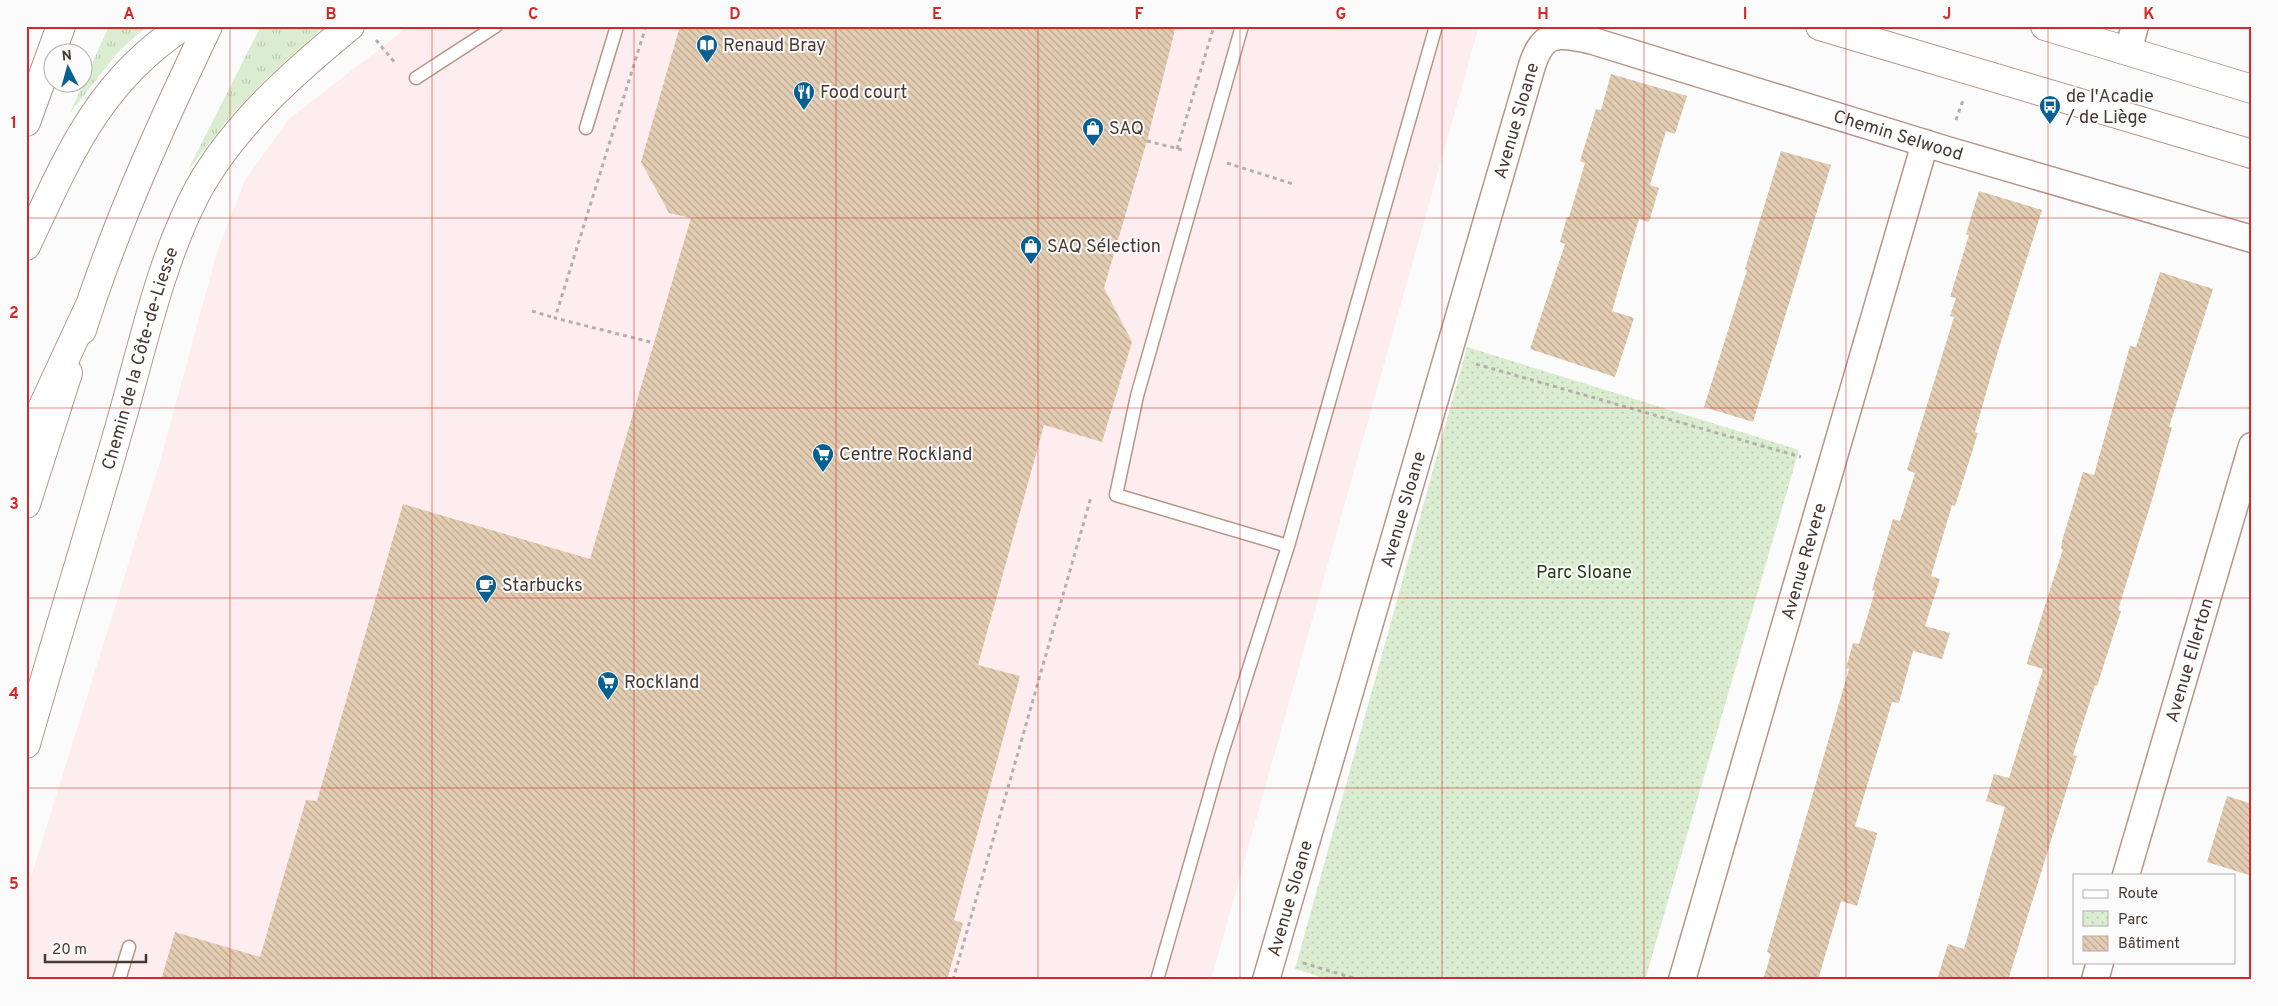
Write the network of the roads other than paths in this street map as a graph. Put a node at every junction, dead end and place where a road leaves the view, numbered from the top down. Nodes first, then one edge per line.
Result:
1 (51, 26) edge
2 (61, 26) edge
3 (183, 26) edge
4 (208, 26) edge
5 (496, 26) edge
6 (617, 26) edge
7 (1242, 26) edge
8 (1436, 26) edge
9 (1820, 26) edge
10 (2045, 26) edge
11 (362, 32) edge
12 (2132, 39) edge
13 (1544, 40) joint
14 (26, 77) edge
15 (416, 78) dead end
16 (2252, 89) edge
17 (26, 122) edge
18 (586, 128) dead end
19 (1925, 143) junction
20 (2252, 154) edge
21 (2252, 239) edge
22 (26, 246) edge
23 (2252, 446) edge
24 (34, 451) edge
25 (26, 504) edge
26 (26, 522) edge
27 (1288, 546) junction
28 (26, 744) edge
29 (2126, 874) edge
30 (129, 947) dead end
31 (2099, 964) edge
32 (119, 980) edge
33 (1157, 980) edge
34 (1266, 980) edge
35 (1682, 980) edge
36 (2095, 980) edge

1 - 14 main road
2 - 17 main road
3 - 22 main road
4 - 24 main road
5 - 15 lane
6 - 18 lane
7 - 27 lane
8 - 27 lane
9 - 20 main road
10 - 12 main road
11 - 28 main road, Chemin de la Côte-de-Liesse
12 - 16 main road
13 - 19 street, Chemin Selwood
13 - 34 street, Avenue Sloane
19 - 21 street, Chemin Selwood
19 - 35 street, Avenue Revere
23 - 29 street, Avenue Ellerton
24 - 25 main road
24 - 26 main road
27 - 33 lane
30 - 32 lane
31 - 36 street

